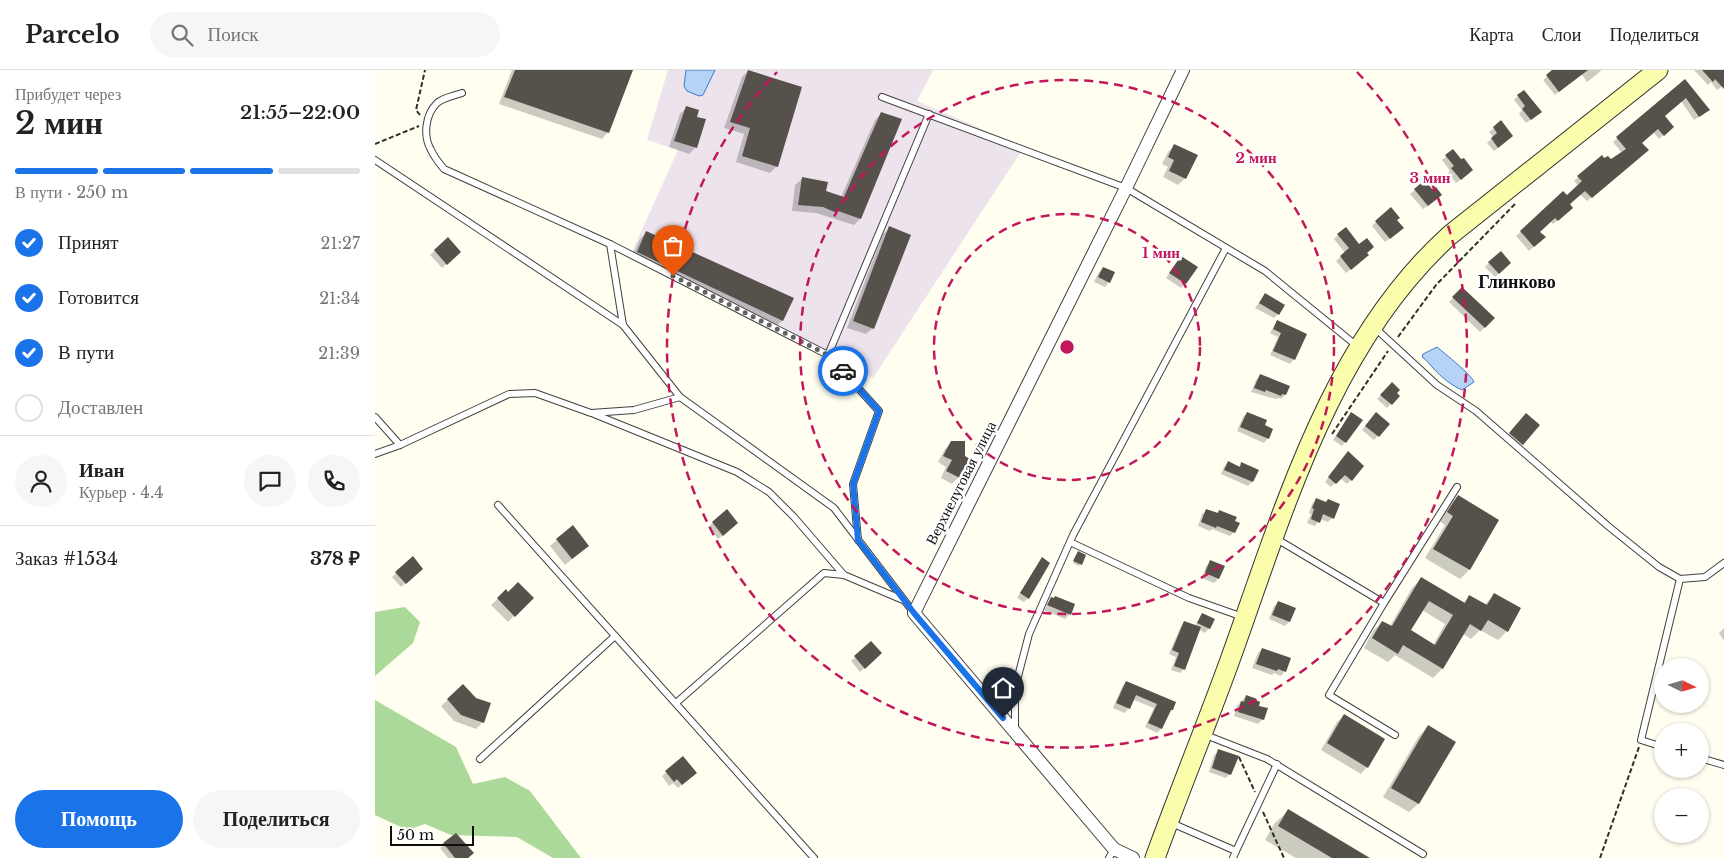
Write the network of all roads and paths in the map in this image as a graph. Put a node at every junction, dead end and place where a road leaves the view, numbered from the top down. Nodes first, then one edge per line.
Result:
1 (425, 70) edge
2 (1183, 70) edge
3 (1658, 70) edge
4 (463, 93) dead end
5 (882, 97) dead end
6 (929, 114) junction
7 (428, 122) junction
8 (375, 144) edge
9 (375, 160) edge
10 (1126, 188) junction
11 (1519, 200) dead end
12 (610, 244) junction
13 (1226, 248) junction
14 (623, 325) junction
15 (1373, 326) junction
16 (1393, 344) junction
17 (1360, 348) junction
18 (828, 355) junction
19 (680, 397) junction
20 (591, 413) junction
21 (375, 417) edge
22 (1331, 435) dead end
23 (400, 445) junction
24 (375, 454) edge
25 (1457, 487) dead end
26 (498, 505) dead end
27 (1274, 538) junction
28 (858, 540) junction
29 (1070, 542) junction
30 (1724, 563) edge
31 (844, 575) junction
32 (1681, 579) junction
33 (904, 600) junction
34 (1384, 603) junction
35 (914, 613) junction
36 (1244, 618) junction
37 (615, 636) junction
38 (676, 703) junction
39 (1015, 733) junction
40 (1202, 734) junction
41 (1395, 735) dead end
42 (1641, 740) junction
43 (1654, 744) edge
44 (480, 759) dead end
45 (1709, 761) edge
46 (1277, 764) junction
47 (1724, 765) edge
48 (1168, 822) junction
49 (1236, 850) junction
50 (1111, 853) edge
51 (1423, 854) dead end
52 (814, 858) edge
53 (1133, 858) edge
54 (1155, 858) edge
55 (1233, 858) edge
56 (1600, 858) edge

1 - 7 path
2 - 10 street, Верхнелуговая улица
3 - 15 main road
4 - 7 lane
5 - 6 lane
6 - 10 lane
6 - 18 lane
7 - 8 path
7 - 12 lane
9 - 14 lane
10 - 13 lane
10 - 35 street, Верхнелуговая улица
11 - 16 path
12 - 14 lane
12 - 18 lane
13 - 17 lane
13 - 29 lane
14 - 19 lane
15 - 16 lane
15 - 17 main road
16 - 22 path
16 - 32 lane
17 - 27 main road
18 - 28 lane
19 - 20 lane
19 - 28 lane
20 - 23 lane
20 - 31 lane
21 - 23 lane
23 - 24 lane
25 - 34 lane
26 - 37 lane
27 - 34 lane
27 - 36 main road
28 - 33 lane
29 - 36 lane
29 - 39 lane
30 - 32 lane
31 - 33 lane
31 - 38 lane
32 - 42 lane
33 - 35 lane
34 - 41 lane
35 - 39 street
36 - 40 main road
37 - 38 lane
37 - 44 lane
38 - 52 lane
39 - 50 street
40 - 46 lane
40 - 48 main road
42 - 43 lane
42 - 56 path
45 - 47 lane
46 - 49 lane
46 - 51 lane
48 - 49 lane
48 - 54 main road
49 - 55 lane
50 - 53 street

